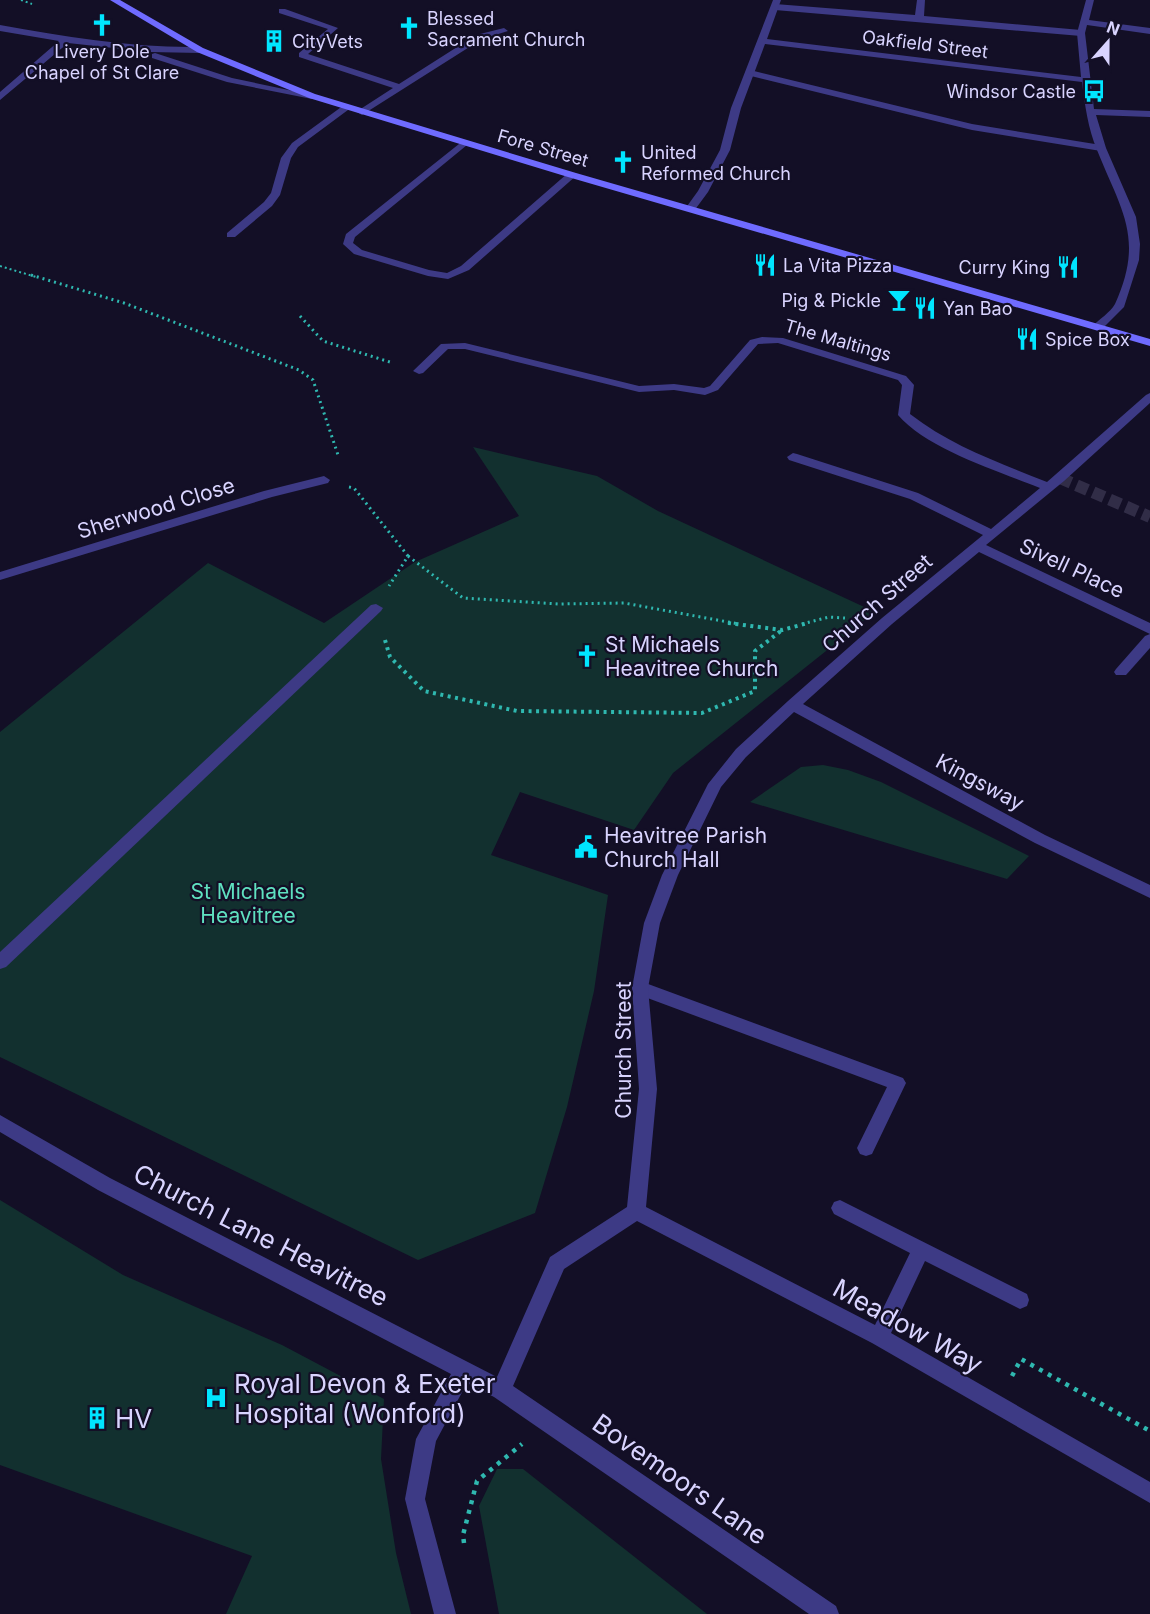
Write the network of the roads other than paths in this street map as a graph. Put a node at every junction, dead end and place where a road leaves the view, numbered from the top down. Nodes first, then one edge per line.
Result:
1 (114, 0) edge
2 (921, 0) edge
3 (1090, 0) edge
4 (776, 4) edge
5 (282, 11) dead end
6 (919, 18) junction
7 (1083, 22) junction
8 (0, 28) edge
9 (504, 31) dead end
10 (1150, 32) edge
11 (1081, 33) junction
12 (66, 40) junction
13 (762, 41) junction
14 (118, 47) junction
15 (200, 50) junction
16 (750, 73) junction
17 (1085, 80) junction
18 (398, 87) junction
19 (312, 96) junction
20 (0, 97) edge
21 (347, 107) junction
22 (362, 112) junction
23 (1090, 112) junction
24 (1150, 114) edge
25 (464, 143) junction
26 (1101, 148) junction
27 (572, 175) junction
28 (690, 209) junction
29 (231, 235) dead end
30 (1098, 327) junction
31 (1150, 342) edge
32 (419, 371) road end
33 (1150, 397) edge
34 (793, 457) dead end
35 (324, 480) road end
36 (1054, 482) junction
37 (991, 534) junction
38 (977, 546) junction
39 (0, 576) edge
40 (376, 608) road end
41 (1150, 629) edge
42 (1150, 639) edge
43 (1121, 672) dead end
44 (793, 705) junction
45 (1150, 892) edge
46 (0, 962) edge
47 (640, 988) junction
48 (0, 1123) edge
49 (866, 1148) dead end
50 (840, 1208) dead end
51 (636, 1211) junction
52 (921, 1249) junction
53 (1020, 1300) dead end
54 (879, 1337) junction
55 (463, 1371) junction
56 (501, 1390) junction
57 (1150, 1493) edge
58 (445, 1614) edge
59 (828, 1614) edge

1 - 15 main road, Fore Street
2 - 6 street
3 - 7 street
4 - 6 street
4 - 13 street
5 - 18 street
6 - 11 street
7 - 10 street
7 - 11 street
8 - 12 street
9 - 18 street
11 - 17 street
12 - 14 street
12 - 20 street
13 - 16 street
13 - 17 street, Oakfield Street
14 - 15 street
14 - 19 street
15 - 19 main road, Fore Street
16 - 26 street
16 - 28 street
17 - 23 street
18 - 22 street
19 - 21 main road, Fore Street
21 - 22 main road, Fore Street
21 - 29 street
22 - 25 main road, Fore Street
23 - 24 street
23 - 26 street
25 - 27 main road, Fore Street
25 - 27 street
26 - 30 street
27 - 28 main road, Fore Street
28 - 30 main road, Fore Street
30 - 31 main road, Fore Street
32 - 36 street, The Maltings
33 - 36 street, Church Street
34 - 37 street
35 - 39 street, Sherwood Close
36 - 37 street, Church Street
37 - 38 street, Church Street
38 - 41 street, Sivell Place
38 - 44 street, Church Street
40 - 46 street
42 - 43 street
44 - 45 street, Kingsway
44 - 47 street, Church Street
47 - 49 street
47 - 51 street, Church Street
48 - 55 street, Church Lane Heavitree
50 - 52 street
51 - 54 street, Meadow Way
51 - 56 street
52 - 53 street
52 - 54 street
54 - 57 street, Meadow Way
55 - 56 street, Church Lane Heavitree
55 - 58 street
56 - 59 street, Bovemoors Lane

